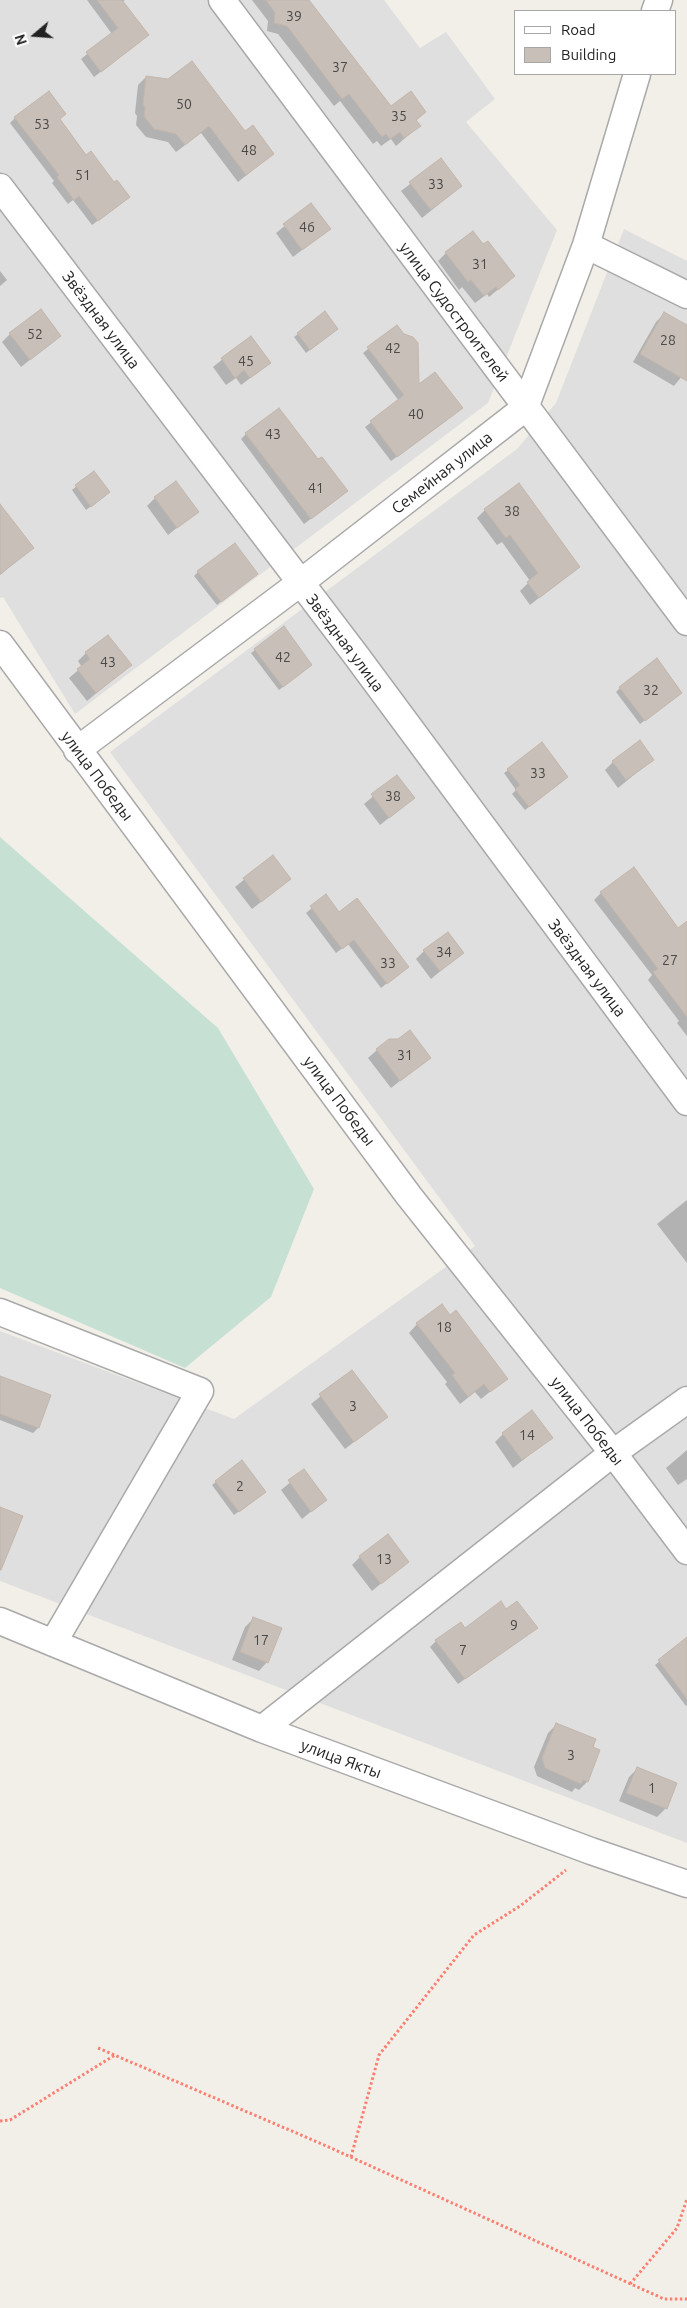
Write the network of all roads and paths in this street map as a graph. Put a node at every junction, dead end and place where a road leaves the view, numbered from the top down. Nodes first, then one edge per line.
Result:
1 (222, 0) edge
2 (637, 75) edge
3 (0, 187) edge
4 (586, 245) junction
5 (687, 295) edge
6 (525, 408) junction
7 (300, 584) junction
8 (687, 622) edge
9 (0, 644) edge
10 (78, 750) junction
11 (687, 1102) edge
12 (0, 1312) edge
13 (687, 1400) edge
14 (613, 1453) junction
15 (687, 1552) edge
16 (0, 1621) edge
17 (53, 1643) junction
18 (262, 1729) junction
19 (591, 1851) junction
20 (687, 1884) edge
21 (98, 2048) dead end
22 (115, 2055) junction
23 (0, 2122) edge
24 (351, 2157) junction
25 (687, 2199) edge
26 (630, 2284) junction
27 (687, 2299) edge

1 - 6 street, улица Судостроителей
2 - 4 street
3 - 7 street, Звёздная улица
4 - 5 street
4 - 6 street
6 - 7 street, Семейная улица
6 - 8 street, улица Судостроителей
7 - 10 street, Семейная улица
7 - 11 street, Звёздная улица
9 - 10 street, улица Победы
10 - 14 street, улица Победы
12 - 17 street
13 - 14 street
14 - 15 street, улица Победы
14 - 18 street
16 - 17 street, улица Якты
17 - 18 street, улица Якты
18 - 19 street, улица Якты
19 - 20 street, улица Якты
19 - 24 path
21 - 22 path
22 - 23 path
22 - 24 path
24 - 26 path
25 - 26 path
26 - 27 path

